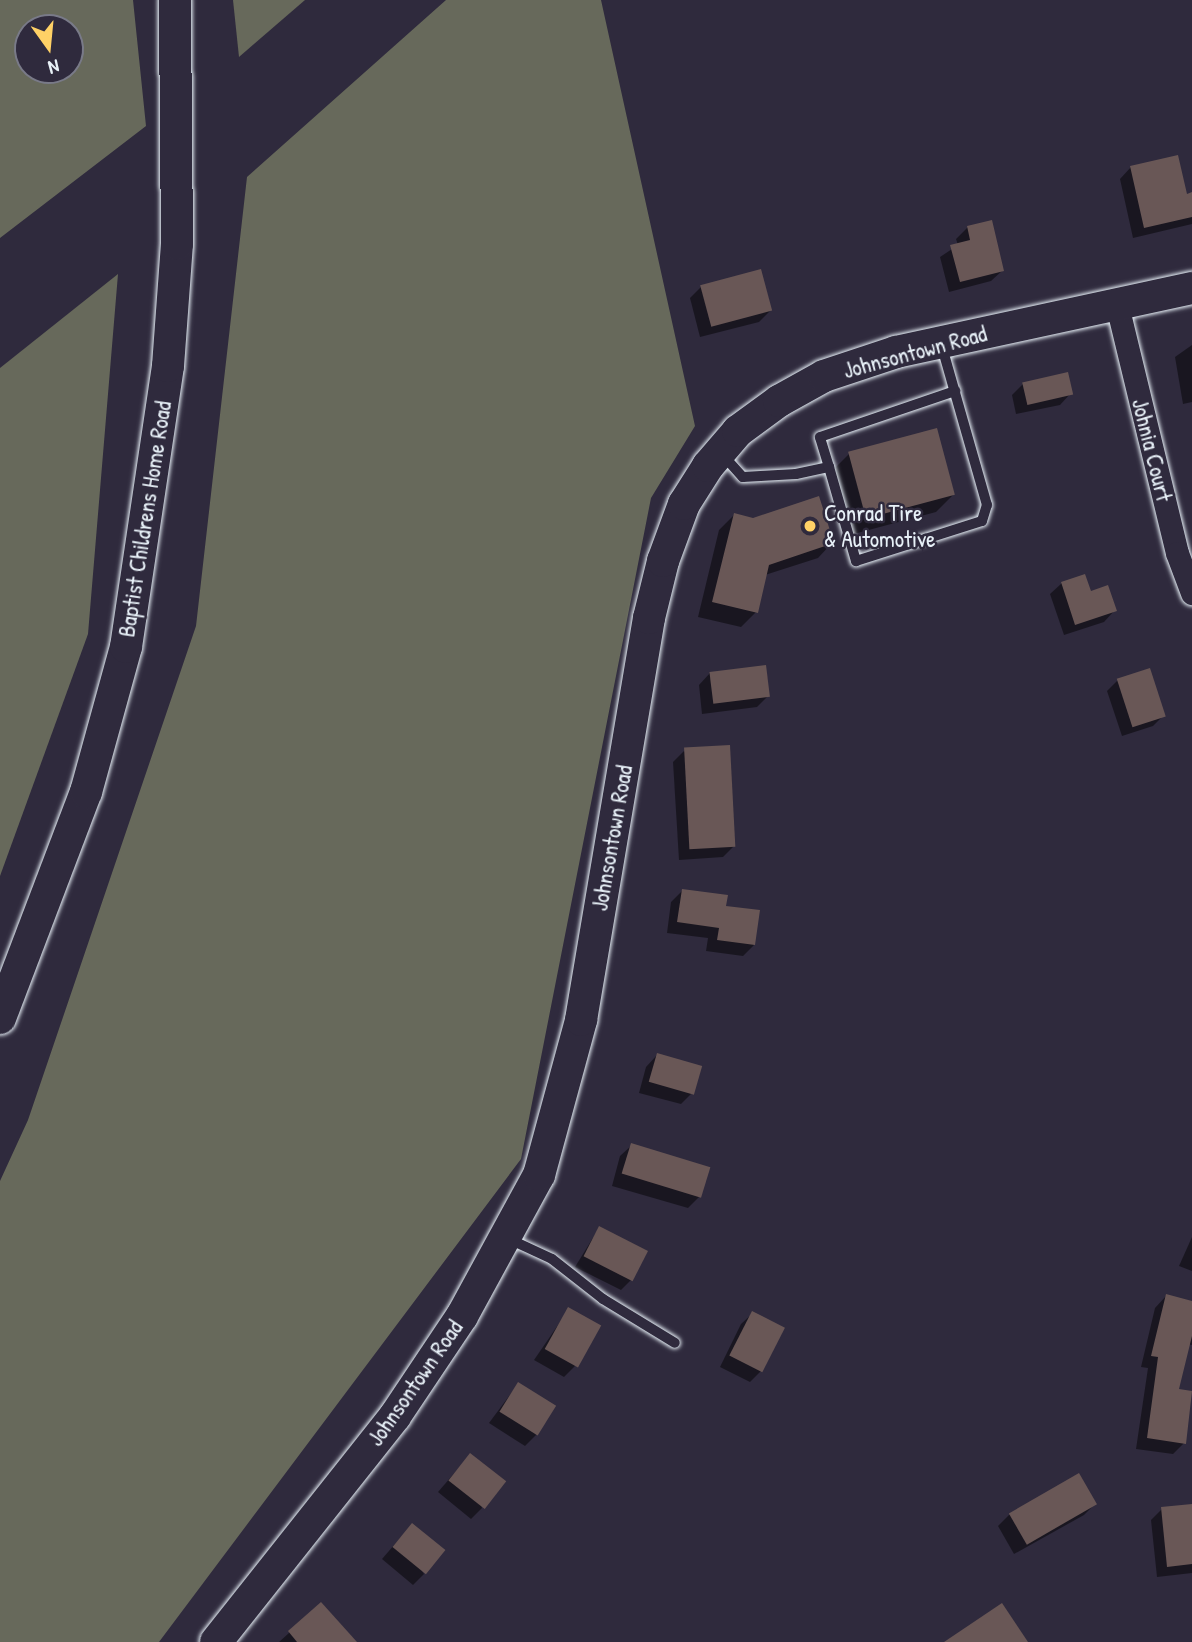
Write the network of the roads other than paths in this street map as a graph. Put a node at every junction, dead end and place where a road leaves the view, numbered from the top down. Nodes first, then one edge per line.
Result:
1 (176, 0) edge
2 (1192, 288) edge
3 (1117, 305) junction
4 (941, 343) junction
5 (955, 391) junction
6 (720, 452) junction
7 (829, 467) junction
8 (1192, 593) edge
9 (0, 1018) edge
10 (507, 1238) junction
11 (675, 1343) dead end
12 (216, 1642) edge

1 - 9 street, Baptist Childrens Home Road
2 - 3 street, Johnsontown Road
3 - 4 street, Johnsontown Road
3 - 8 street, Johnia Court
4 - 5 lane
4 - 6 street, Johnsontown Road
5 - 7 lane
5 - 7 lane
6 - 7 lane
6 - 10 street, Johnsontown Road
10 - 11 lane
10 - 12 street, Johnsontown Road

